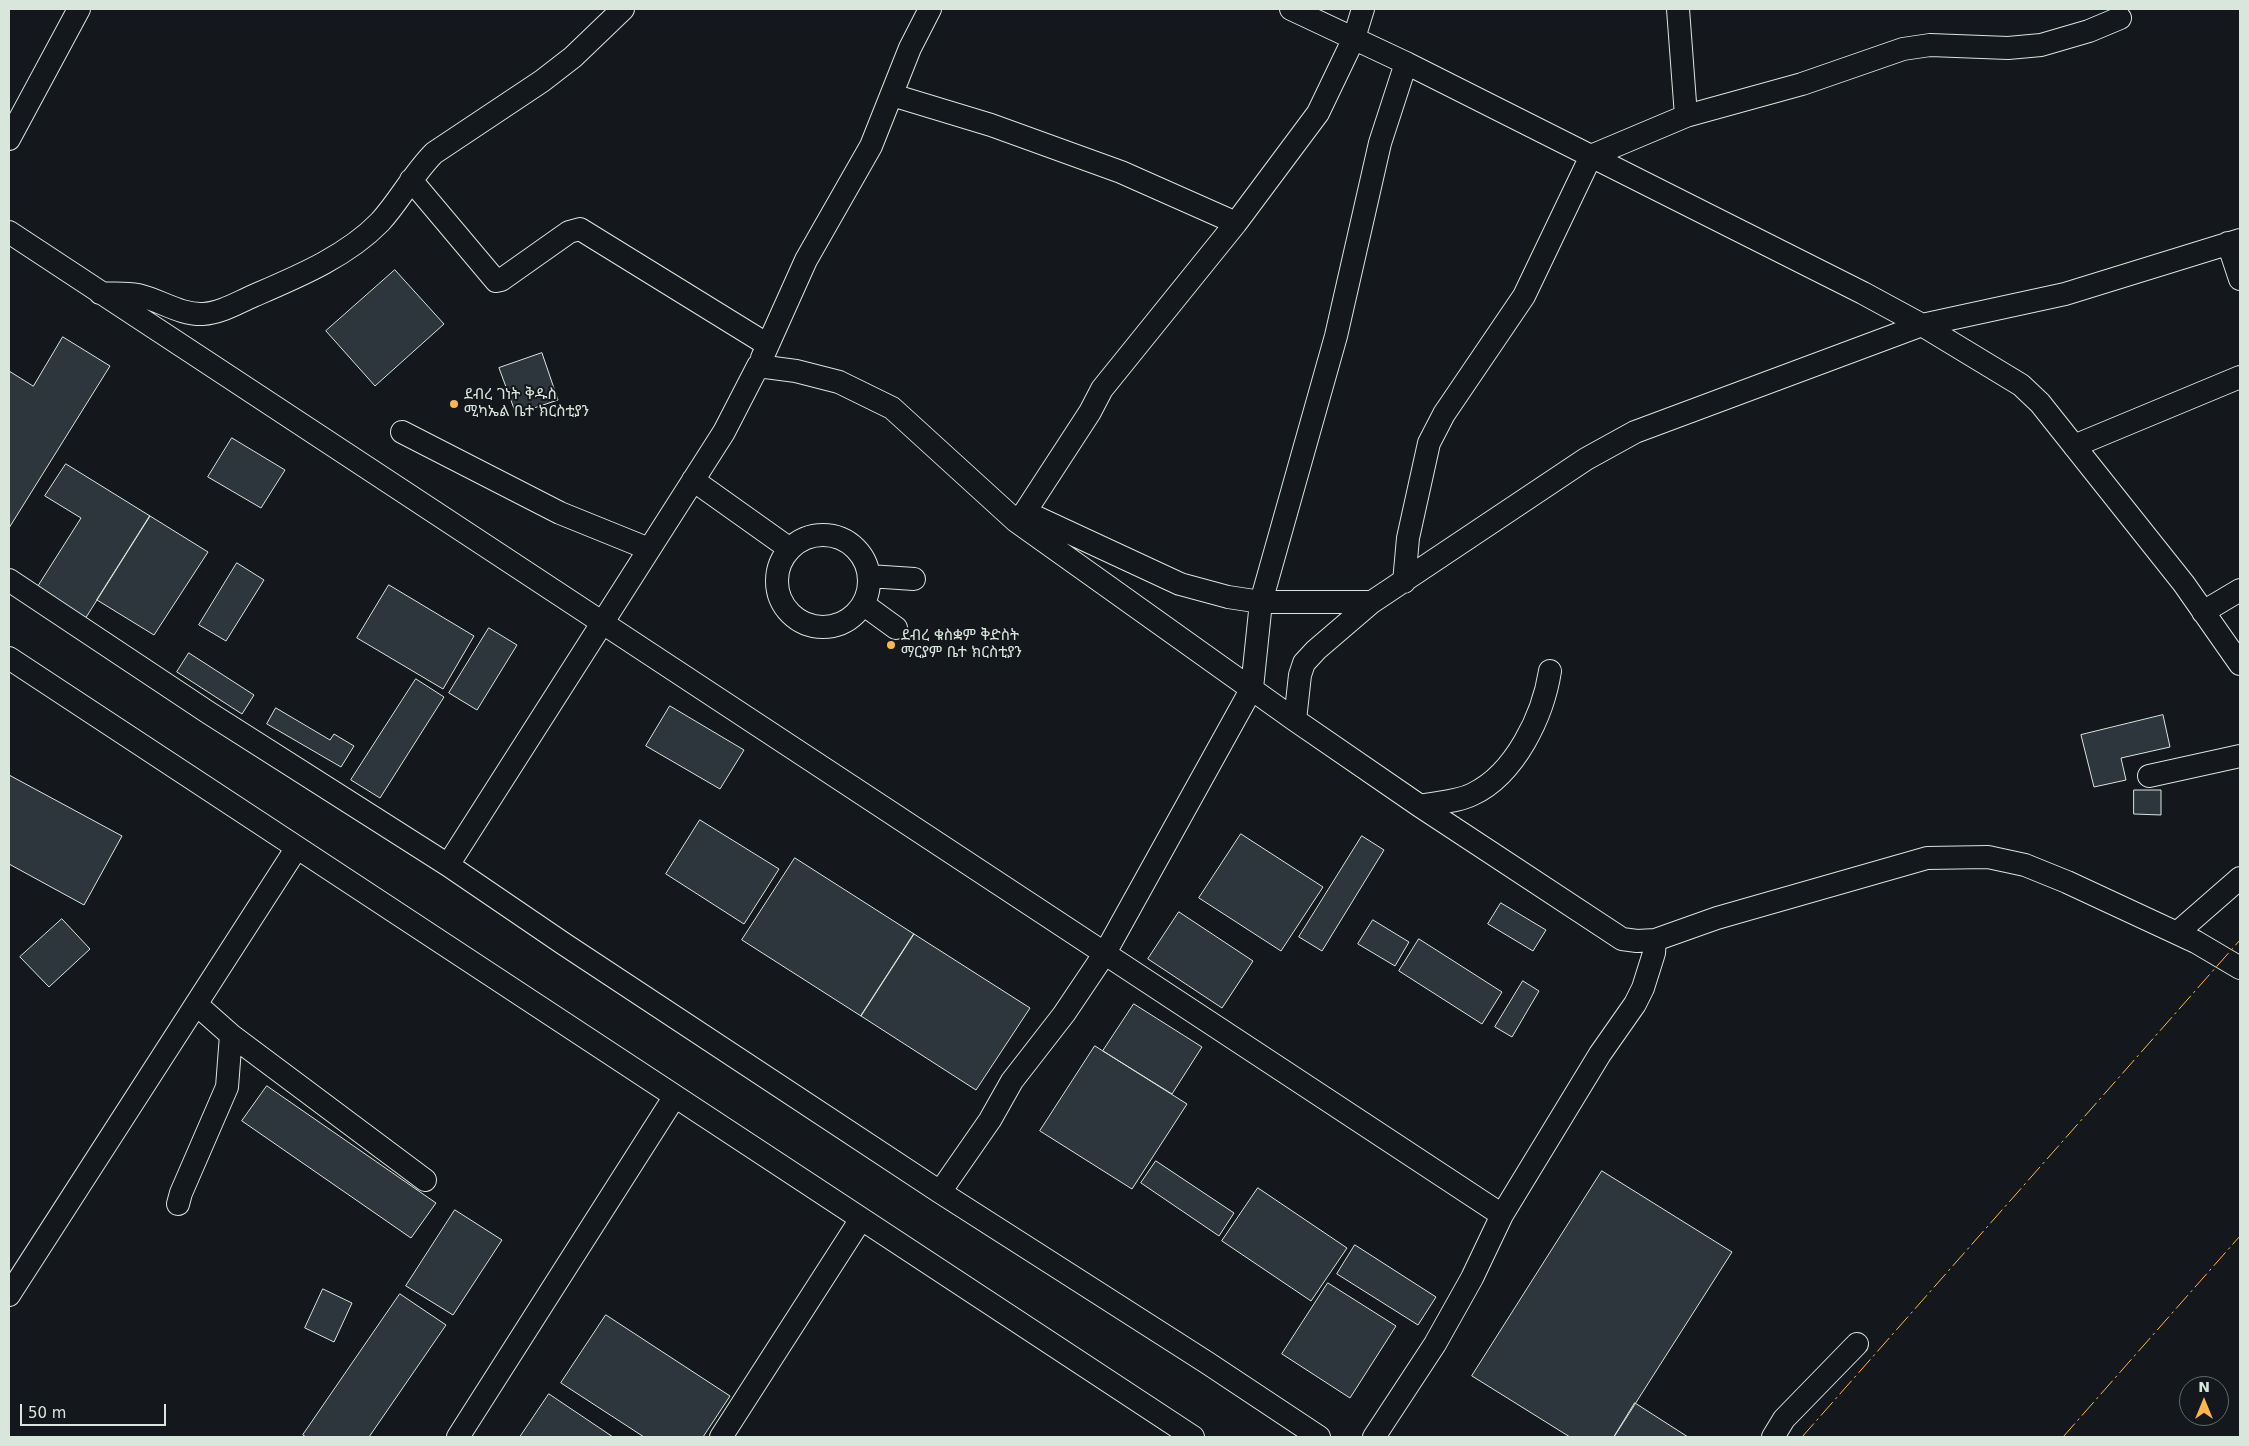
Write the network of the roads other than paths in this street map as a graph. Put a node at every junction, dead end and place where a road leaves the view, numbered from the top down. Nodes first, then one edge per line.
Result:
1 (79, 9) edge
2 (623, 9) edge
3 (930, 9) edge
4 (1291, 9) edge
5 (1364, 9) edge
6 (1678, 9) edge
7 (2120, 18) dead end
8 (1354, 38) junction
9 (1406, 63) junction
10 (892, 95) junction
11 (1686, 116) junction
12 (9, 139) edge
13 (1591, 156) junction
14 (410, 180) junction
15 (1236, 223) junction
16 (9, 232) edge
17 (2234, 242) edge
18 (2240, 279) edge
19 (100, 293) junction
20 (1922, 326) junction
21 (768, 345) junction
22 (758, 366) junction
23 (2240, 377) edge
24 (402, 432) dead end
25 (2074, 446) junction
26 (693, 480) junction
27 (1020, 516) junction
28 (649, 549) junction
29 (790, 549) junction
30 (869, 576) junction
31 (914, 578) dead end
32 (9, 580) edge
33 (1404, 582) junction
34 (2240, 590) edge
35 (1261, 602) junction
36 (1372, 602) junction
37 (863, 604) junction
38 (2203, 612) junction
39 (602, 623) junction
40 (896, 628) dead end
41 (9, 658) edge
42 (2240, 664) edge
43 (1550, 671) dead end
44 (1252, 688) junction
45 (1295, 720) junction
46 (2240, 756) edge
47 (2149, 776) dead end
48 (1420, 806) junction
49 (296, 849) junction
50 (448, 865) junction
51 (2240, 878) edge
52 (2177, 933) junction
53 (1655, 940) junction
54 (1105, 953) junction
55 (2240, 968) edge
56 (196, 1004) junction
57 (231, 1035) junction
58 (675, 1096) junction
59 (425, 1180) dead end
60 (940, 1192) junction
61 (178, 1204) dead end
62 (1502, 1215) junction
63 (861, 1219) junction
64 (9, 1295) edge
65 (1857, 1344) dead end
66 (458, 1437) edge
67 (721, 1437) edge
68 (1193, 1437) edge
69 (1319, 1437) edge
70 (1374, 1437) edge
71 (1772, 1437) edge

1 - 12 street
2 - 14 street
3 - 10 street
4 - 8 street
5 - 8 street
6 - 11 street
7 - 11 street
8 - 9 street
8 - 15 street
9 - 13 street
9 - 35 street
10 - 15 street
10 - 21 street
11 - 13 street
13 - 20 street
13 - 33 street
14 - 19 street
14 - 21 street
15 - 27 street
16 - 19 street
17 - 18 street
17 - 20 street
19 - 39 street
20 - 25 street
20 - 33 street
21 - 22 street
22 - 26 street
22 - 27 street
23 - 25 street
24 - 28 street
25 - 38 street
26 - 28 street
26 - 29 street
27 - 35 street
27 - 44 street
28 - 39 street
29 - 30 street
29 - 37 street
30 - 31 street
30 - 37 street
32 - 50 street
33 - 36 street
34 - 38 street
35 - 36 street
35 - 44 street
36 - 45 street
37 - 40 street
38 - 42 street
39 - 50 street
39 - 54 street
41 - 49 street
43 - 48 street
44 - 45 street
44 - 54 street
45 - 48 street
46 - 47 street
48 - 53 street
49 - 56 street
49 - 58 street
50 - 60 street
51 - 52 street
52 - 53 street
52 - 55 street
53 - 62 street
54 - 60 street
54 - 62 street
56 - 57 street
56 - 64 street
57 - 59 street
57 - 61 street
58 - 63 street
58 - 66 street
60 - 69 street
62 - 70 street
63 - 67 street
63 - 68 street
65 - 71 street

